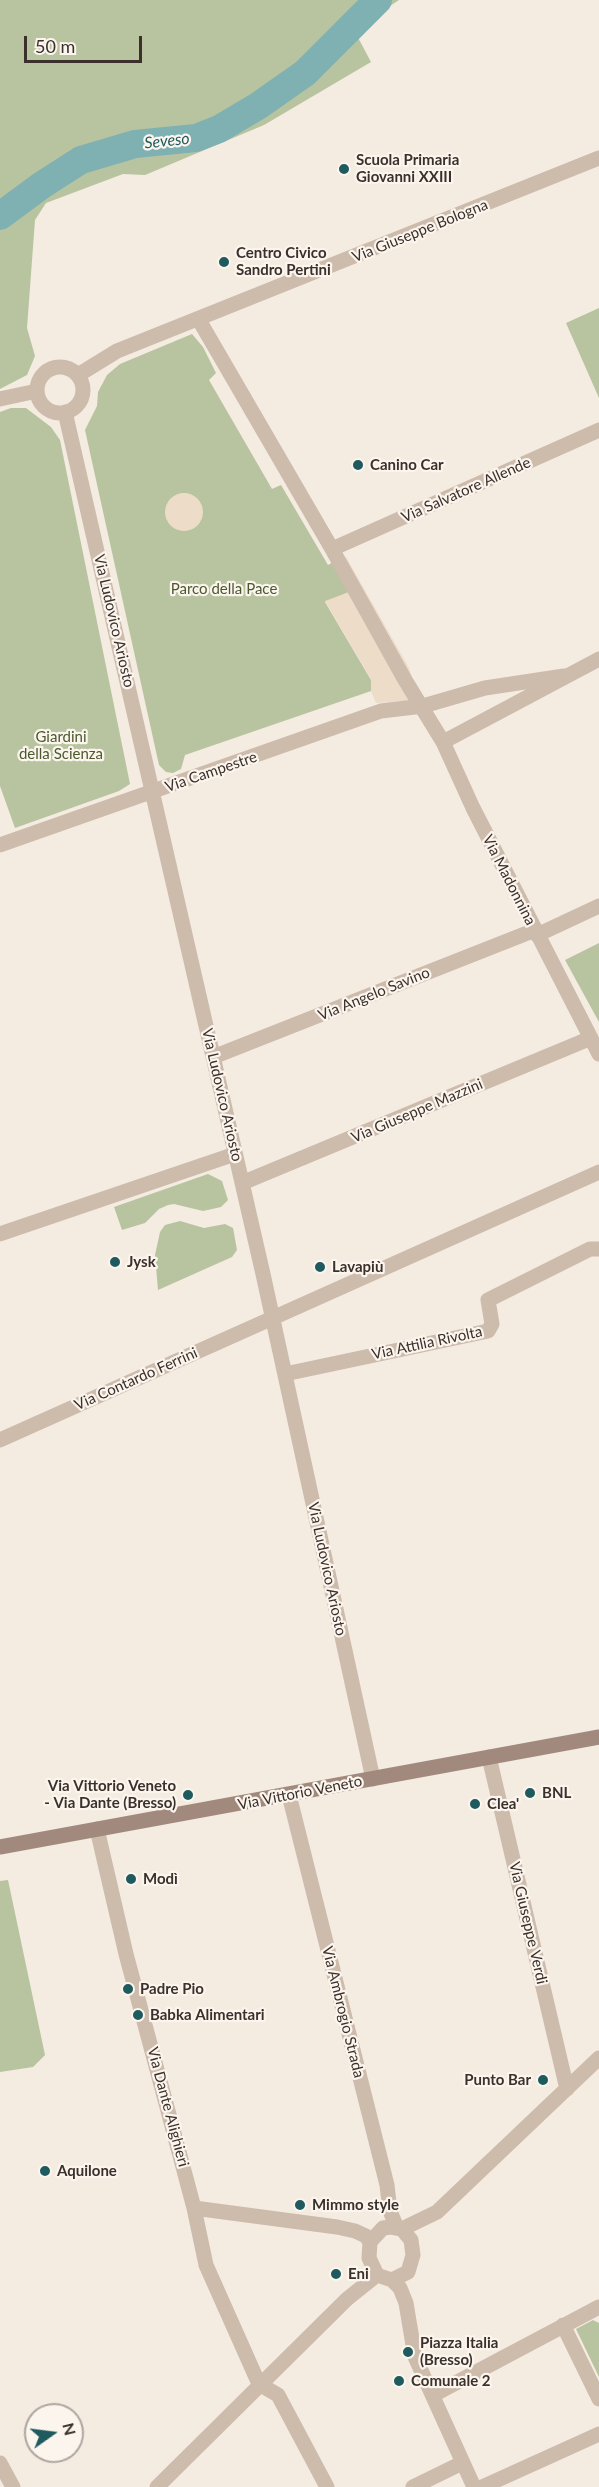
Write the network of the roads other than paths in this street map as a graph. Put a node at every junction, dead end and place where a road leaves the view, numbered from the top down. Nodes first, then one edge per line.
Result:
1 (599, 158) edge
2 (199, 320) junction
3 (78, 375) junction
4 (37, 391) junction
5 (0, 399) edge
6 (65, 412) junction
7 (599, 430) edge
8 (332, 549) junction
9 (599, 659) edge
10 (564, 676) junction
11 (423, 706) junction
12 (443, 742) junction
13 (153, 792) junction
14 (0, 845) edge
15 (599, 906) edge
16 (536, 932) junction
17 (591, 1038) junction
18 (599, 1054) edge
19 (213, 1058) junction
20 (235, 1154) junction
21 (599, 1172) edge
22 (242, 1183) junction
23 (0, 1234) edge
24 (599, 1249) edge
25 (273, 1318) junction
26 (285, 1374) junction
27 (0, 1440) edge
28 (599, 1737) edge
29 (489, 1757) junction
30 (373, 1779) junction
31 (289, 1795) junction
32 (98, 1829) junction
33 (0, 1847) edge
34 (599, 2058) edge
35 (567, 2088) junction
36 (194, 2208) junction
37 (400, 2228) junction
38 (370, 2242) junction
39 (369, 2258) junction
40 (385, 2278) junction
41 (347, 2299) junction
42 (599, 2307) edge
43 (563, 2325) junction
44 (259, 2384) junction
45 (433, 2395) junction
46 (599, 2398) edge
47 (599, 2434) edge
48 (0, 2463) edge
49 (462, 2463) junction
50 (13, 2487) edge
51 (157, 2487) edge
52 (327, 2487) edge
53 (413, 2487) edge
54 (474, 2487) edge
55 (482, 2487) edge

1 - 2 street, Via Giuseppe Bologna
2 - 3 street, Via Giuseppe Bologna
2 - 8 street, Via Madonnina
3 - 4 street
3 - 6 street
4 - 5 street
4 - 6 street
6 - 13 street, Via Ludovico Ariosto
7 - 8 street, Via Salvatore Allende
8 - 11 street, Via Madonnina
9 - 10 street
10 - 11 street, Via Campestre
10 - 12 street
11 - 12 street, Via Madonnina
11 - 13 street, Via Campestre
12 - 16 street, Via Madonnina
13 - 14 street, Via Campestre
13 - 19 street, Via Ludovico Ariosto
15 - 16 street, Via Angelo Savino
16 - 17 street, Via Madonnina
16 - 19 street, Via Angelo Savino
17 - 18 street, Via Madonnina
17 - 22 street, Via Giuseppe Mazzini
19 - 20 street, Via Ludovico Ariosto
20 - 22 street, Via Ludovico Ariosto
20 - 23 street
21 - 25 street, Via Contardo Ferrini
22 - 25 street, Via Ludovico Ariosto
24 - 26 street, Via Attilia Rivolta
25 - 26 street, Via Ludovico Ariosto
25 - 27 street, Via Contardo Ferrini
26 - 30 street, Via Ludovico Ariosto
28 - 29 main road, Via Vittorio Veneto
29 - 30 main road, Via Vittorio Veneto
29 - 35 street, Via Giuseppe Verdi
30 - 31 main road, Via Vittorio Veneto
31 - 32 main road, Via Vittorio Veneto
31 - 37 street, Via Ambrogio Strada
32 - 33 main road, Via Vittorio Veneto
32 - 36 street, Via Dante Alighieri
34 - 35 street
35 - 37 street
36 - 38 street
36 - 44 street, Via Dante Alighieri
37 - 38 street
37 - 40 street
38 - 39 street
39 - 40 street
39 - 41 street
40 - 41 street
40 - 45 street
41 - 44 street
42 - 43 street
43 - 45 street
43 - 46 street
44 - 51 street
44 - 52 street
45 - 49 street
47 - 55 street
48 - 50 street
49 - 53 street
49 - 54 street

